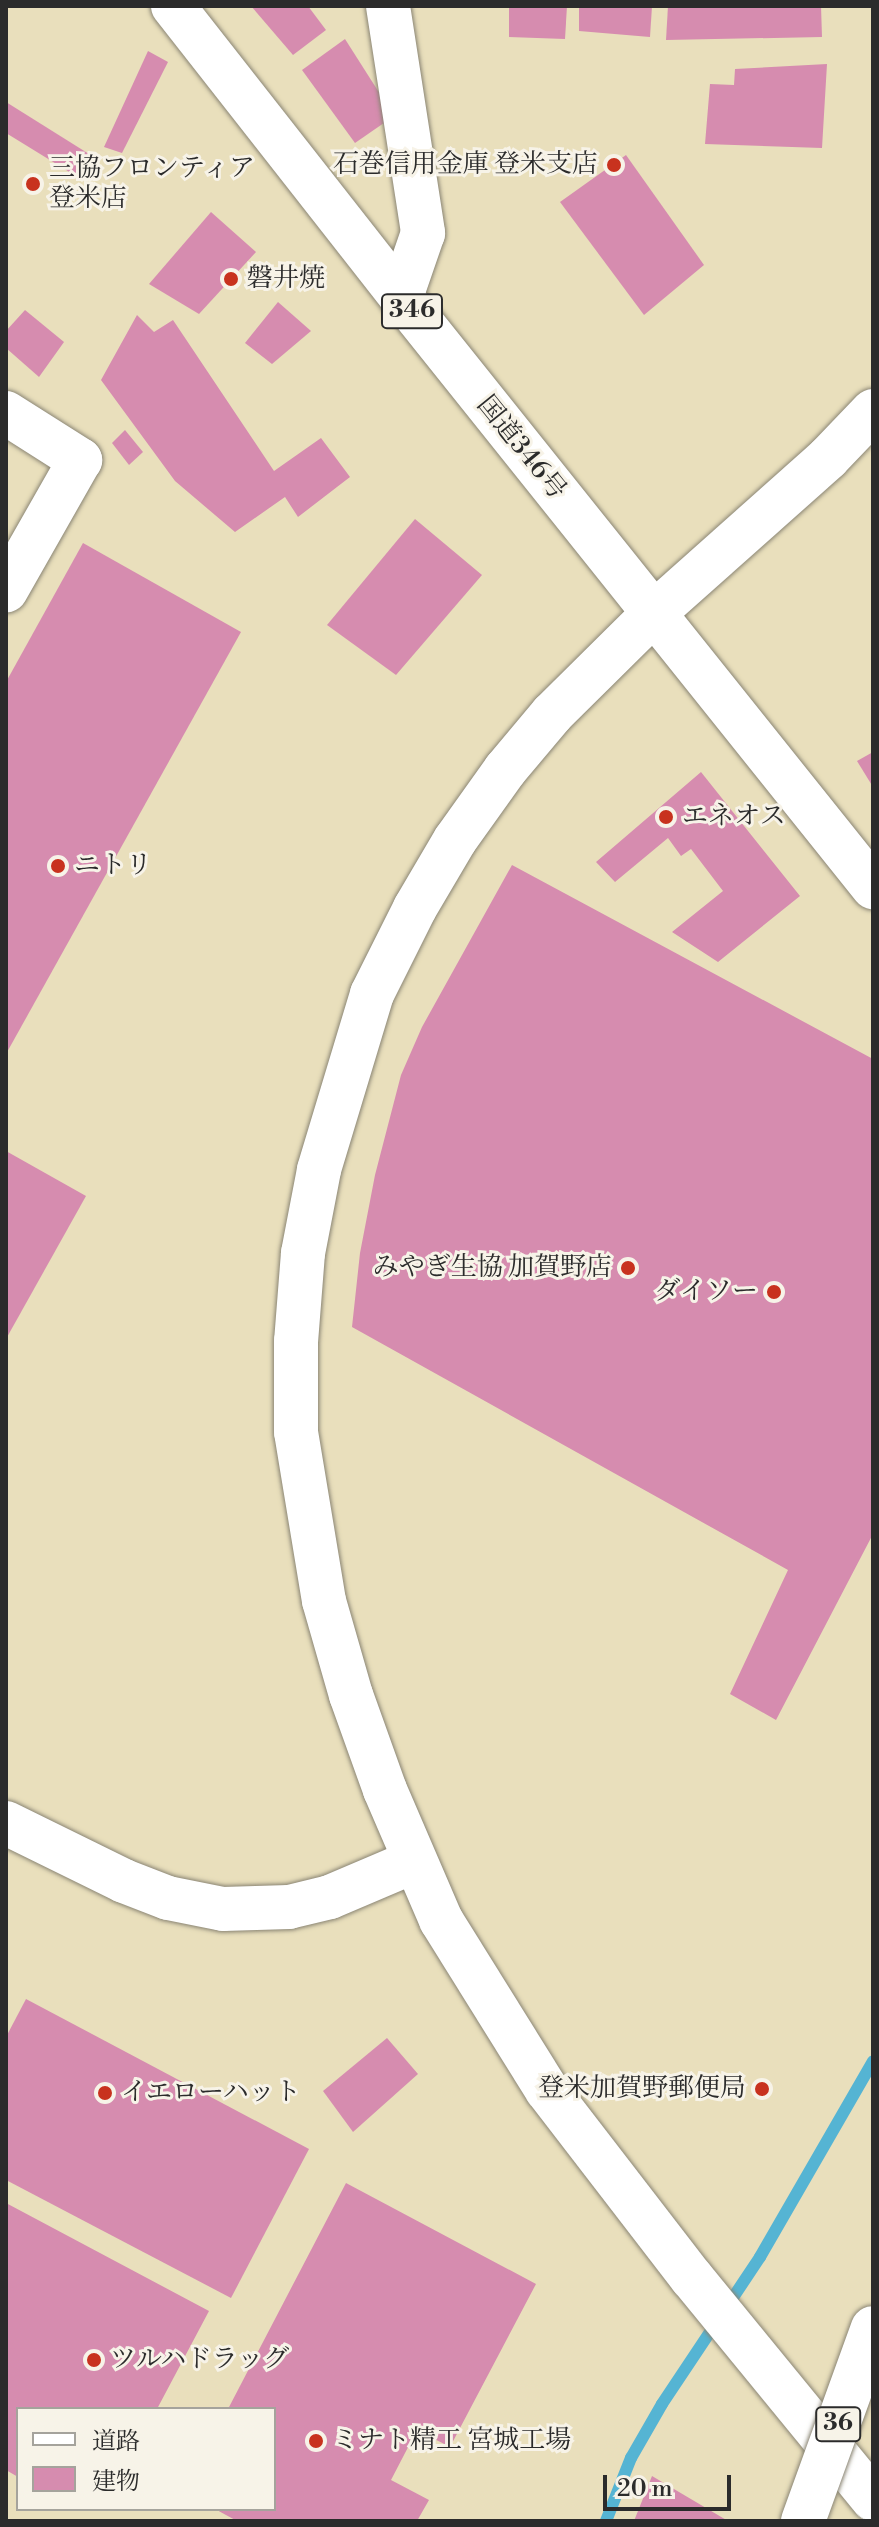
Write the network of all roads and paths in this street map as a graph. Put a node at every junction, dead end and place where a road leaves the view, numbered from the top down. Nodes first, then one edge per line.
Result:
1 (173, 6) edge
2 (388, 6) edge
3 (401, 297) junction
4 (873, 411) edge
5 (6, 413) edge
6 (6, 590) edge
7 (653, 614) junction
8 (873, 887) edge
9 (6, 1823) edge
10 (415, 1861) junction
11 (873, 2328) edge
12 (873, 2499) edge
13 (803, 2521) edge

1 - 3 main road, 国道346号 / 346
2 - 3 main road
3 - 7 main road, 国道346号 / 346
4 - 7 main road
5 - 6 main road
7 - 8 main road, 国道346号 / 346
7 - 10 main road
9 - 10 main road
10 - 12 main road
11 - 13 main road, 36, bridge

